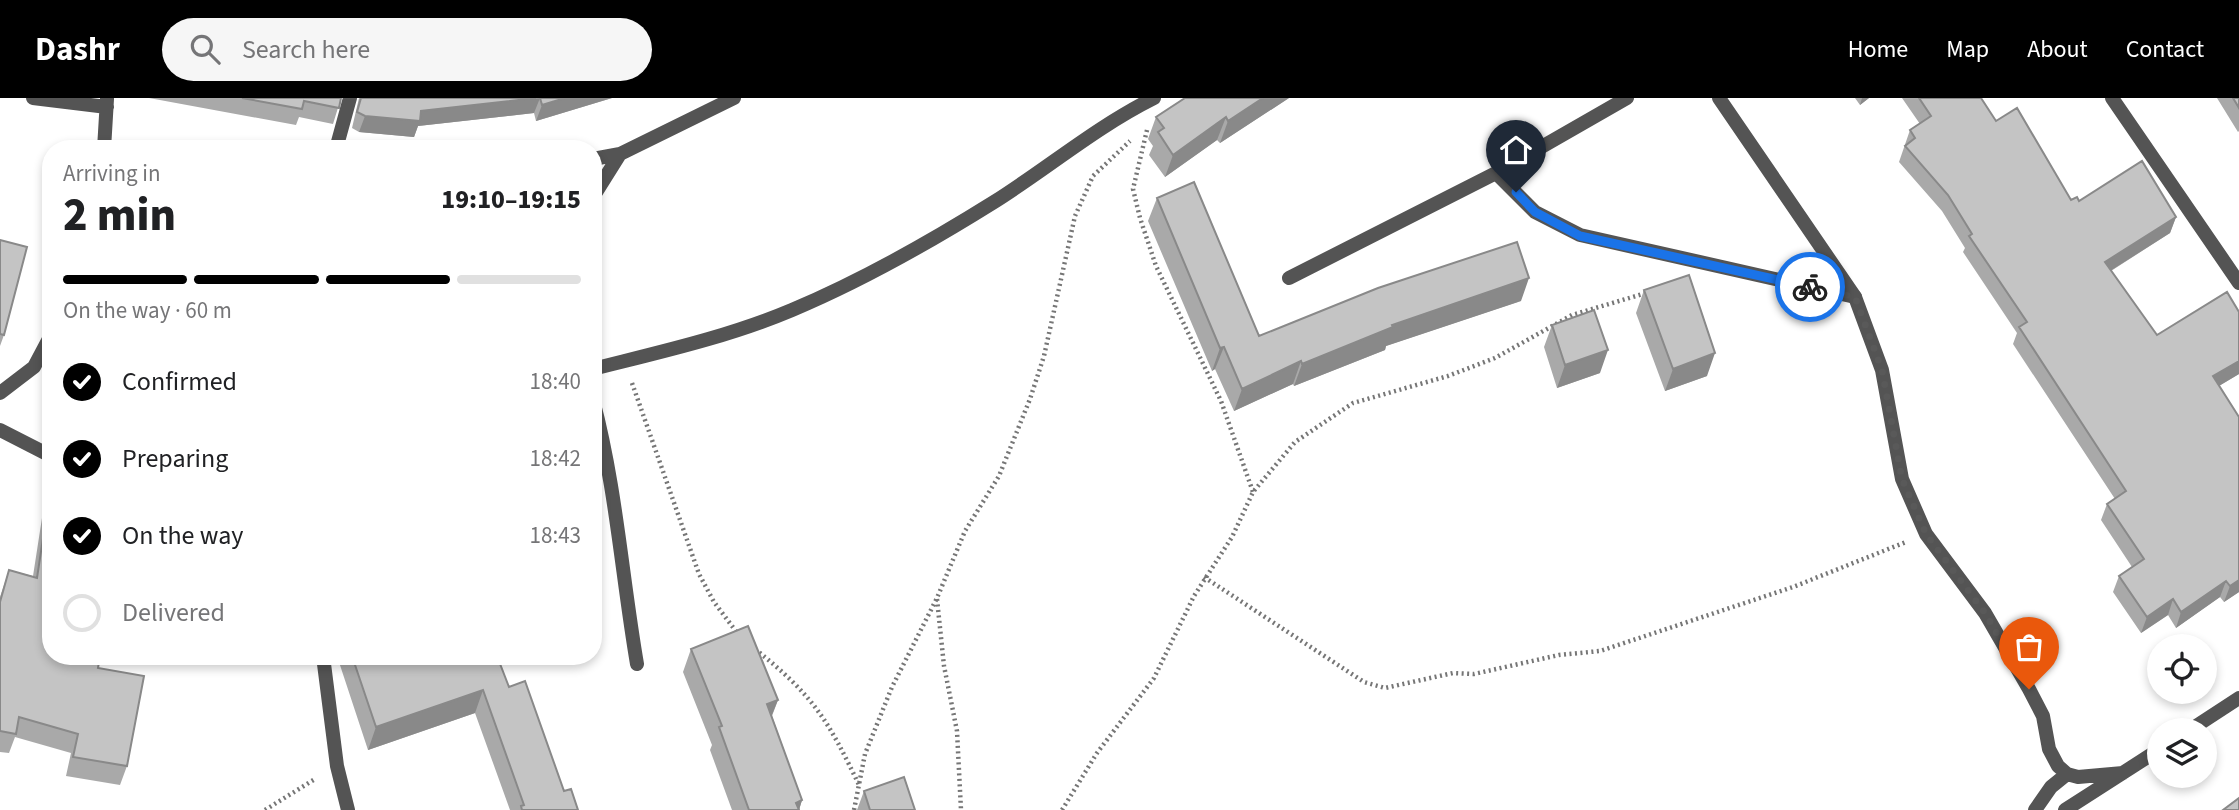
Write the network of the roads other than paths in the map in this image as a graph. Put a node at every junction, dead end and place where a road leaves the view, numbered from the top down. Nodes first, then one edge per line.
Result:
1 (33, 98) edge
2 (350, 98) edge
3 (734, 98) edge
4 (1154, 98) edge
5 (1627, 98) edge
6 (1719, 98) edge
7 (2112, 98) edge
8 (107, 103) edge
9 (105, 140) edge
10 (338, 140) edge
11 (620, 154) junction
12 (602, 157) edge
13 (1496, 173) junction
14 (602, 183) edge
15 (1289, 278) dead end
16 (2239, 283) edge
17 (1855, 297) junction
18 (42, 352) edge
19 (602, 367) edge
20 (0, 393) edge
21 (0, 429) edge
22 (602, 443) edge
23 (42, 451) edge
24 (637, 664) dead end
25 (324, 665) edge
26 (2239, 698) edge
27 (2208, 718) edge
28 (2147, 758) edge
29 (2123, 773) junction
30 (2067, 774) junction
31 (348, 810) edge
32 (2035, 810) edge
33 (2066, 810) edge

1 - 8 street
2 - 10 street
3 - 11 street
4 - 19 street
5 - 13 street
6 - 17 street
7 - 16 street
8 - 9 street
11 - 12 street
11 - 14 street
13 - 15 street
13 - 17 street
17 - 30 street
18 - 20 street
21 - 23 street
22 - 24 street
25 - 31 street
26 - 27 street
28 - 29 street
29 - 30 street
29 - 33 street
30 - 32 street

